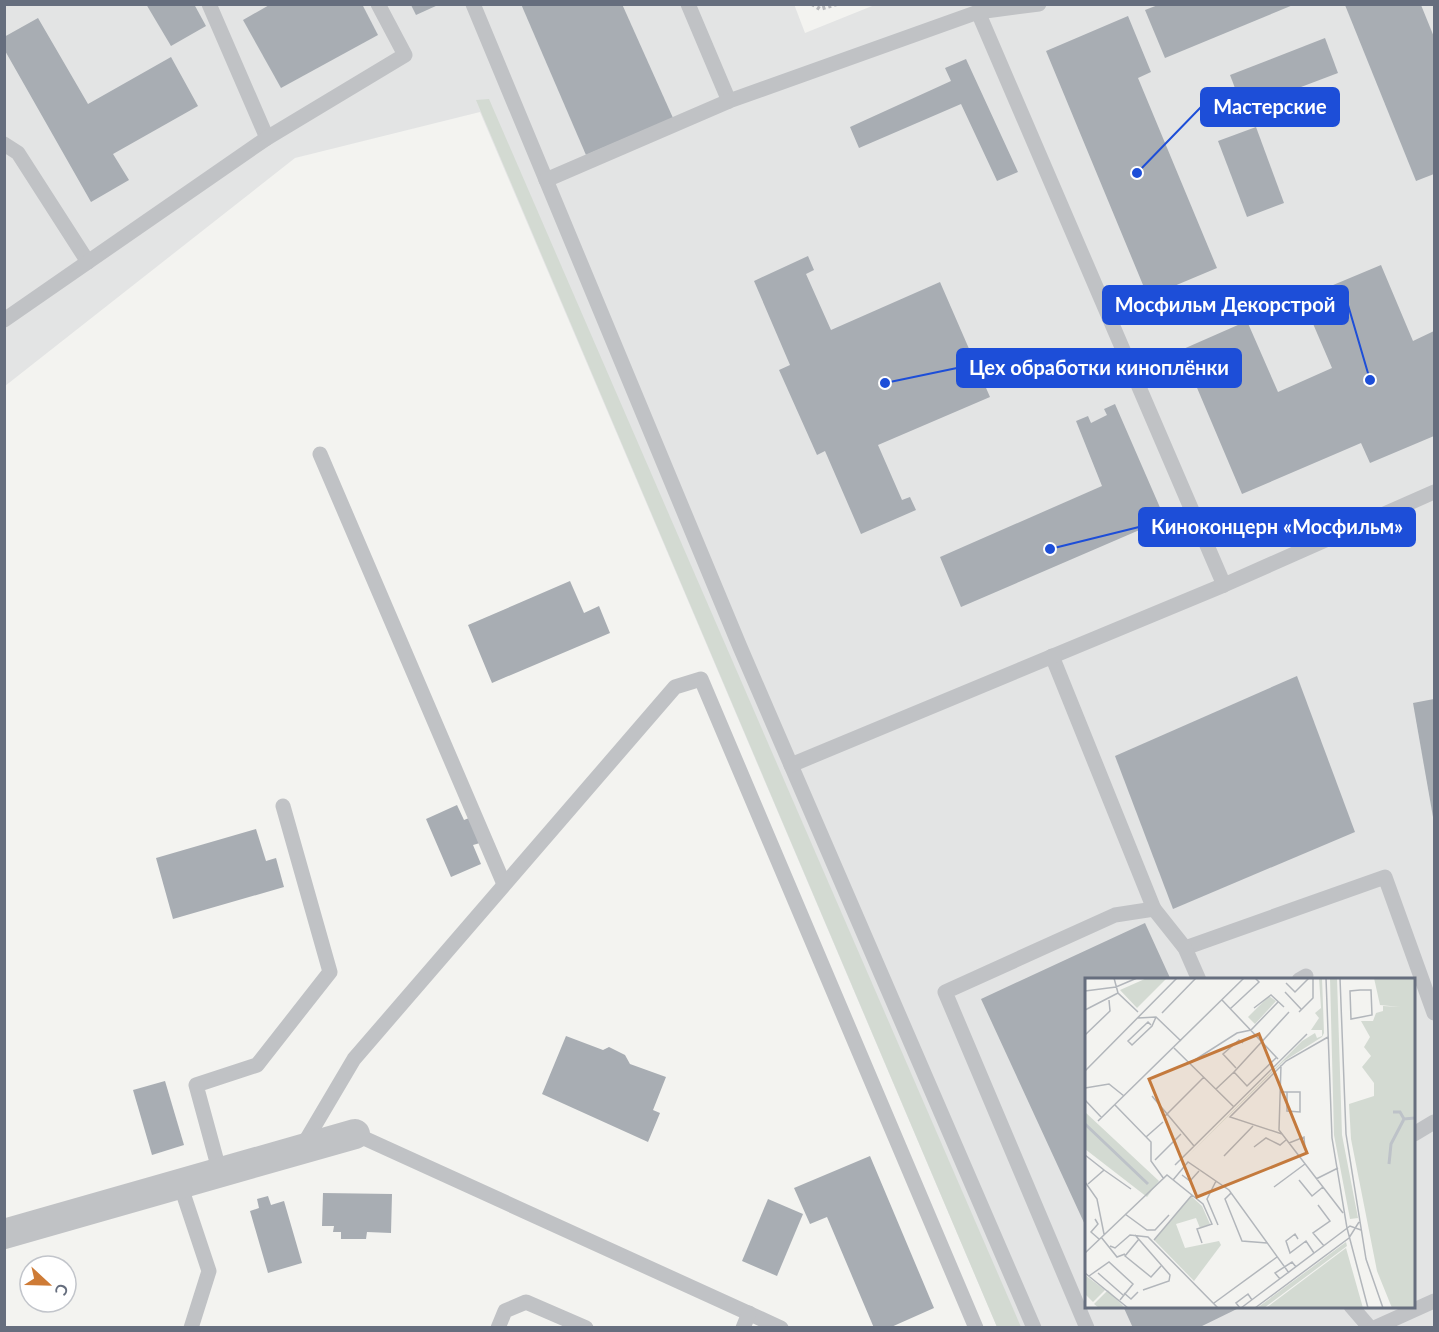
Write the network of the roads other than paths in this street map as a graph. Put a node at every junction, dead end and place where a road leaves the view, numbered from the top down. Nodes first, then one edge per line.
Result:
1 (209, 4) edge
2 (378, 4) edge
3 (473, 4) edge
4 (688, 4) edge
5 (1039, 4) edge
6 (978, 12) junction
7 (729, 101) junction
8 (267, 138) junction
9 (4, 144) edge
10 (546, 180) junction
11 (88, 262) junction
12 (4, 320) edge
13 (320, 454) dead end
14 (1434, 492) edge
15 (1224, 585) junction
16 (1052, 656) junction
17 (791, 765) junction
18 (283, 806) dead end
19 (504, 884) junction
20 (1154, 909) junction
21 (1185, 948) junction
22 (1198, 978) edge
23 (1434, 1013) edge
24 (1434, 1122) edge
25 (1415, 1133) edge
26 (355, 1134) joint
27 (301, 1150) junction
28 (220, 1173) junction
29 (180, 1184) junction
30 (4, 1234) edge
31 (1434, 1301) edge
32 (1352, 1308) edge
33 (749, 1313) junction
34 (191, 1328) edge
35 (498, 1328) edge
36 (586, 1328) edge
37 (742, 1328) edge
38 (781, 1328) edge
39 (976, 1328) edge
40 (1034, 1328) edge
41 (1088, 1328) edge
42 (1372, 1328) edge

1 - 8 lane
2 - 8 lane
3 - 10 lane
4 - 7 lane
5 - 6 lane
6 - 7 lane
6 - 15 lane
7 - 10 lane
8 - 11 lane
9 - 11 lane
10 - 17 lane
11 - 12 lane
13 - 19 lane
14 - 15 lane
15 - 16 lane
16 - 17 lane
16 - 20 lane
17 - 40 lane
18 - 28 lane
19 - 27 lane
19 - 39 lane
20 - 21 lane
20 - 41 lane
21 - 22 lane
21 - 23 lane
24 - 25 lane
26 - 27 street
26 - 33 lane
27 - 28 street
28 - 29 street
29 - 30 street
29 - 34 lane
31 - 42 lane
32 - 42 lane
33 - 37 lane
33 - 38 lane
35 - 36 lane

